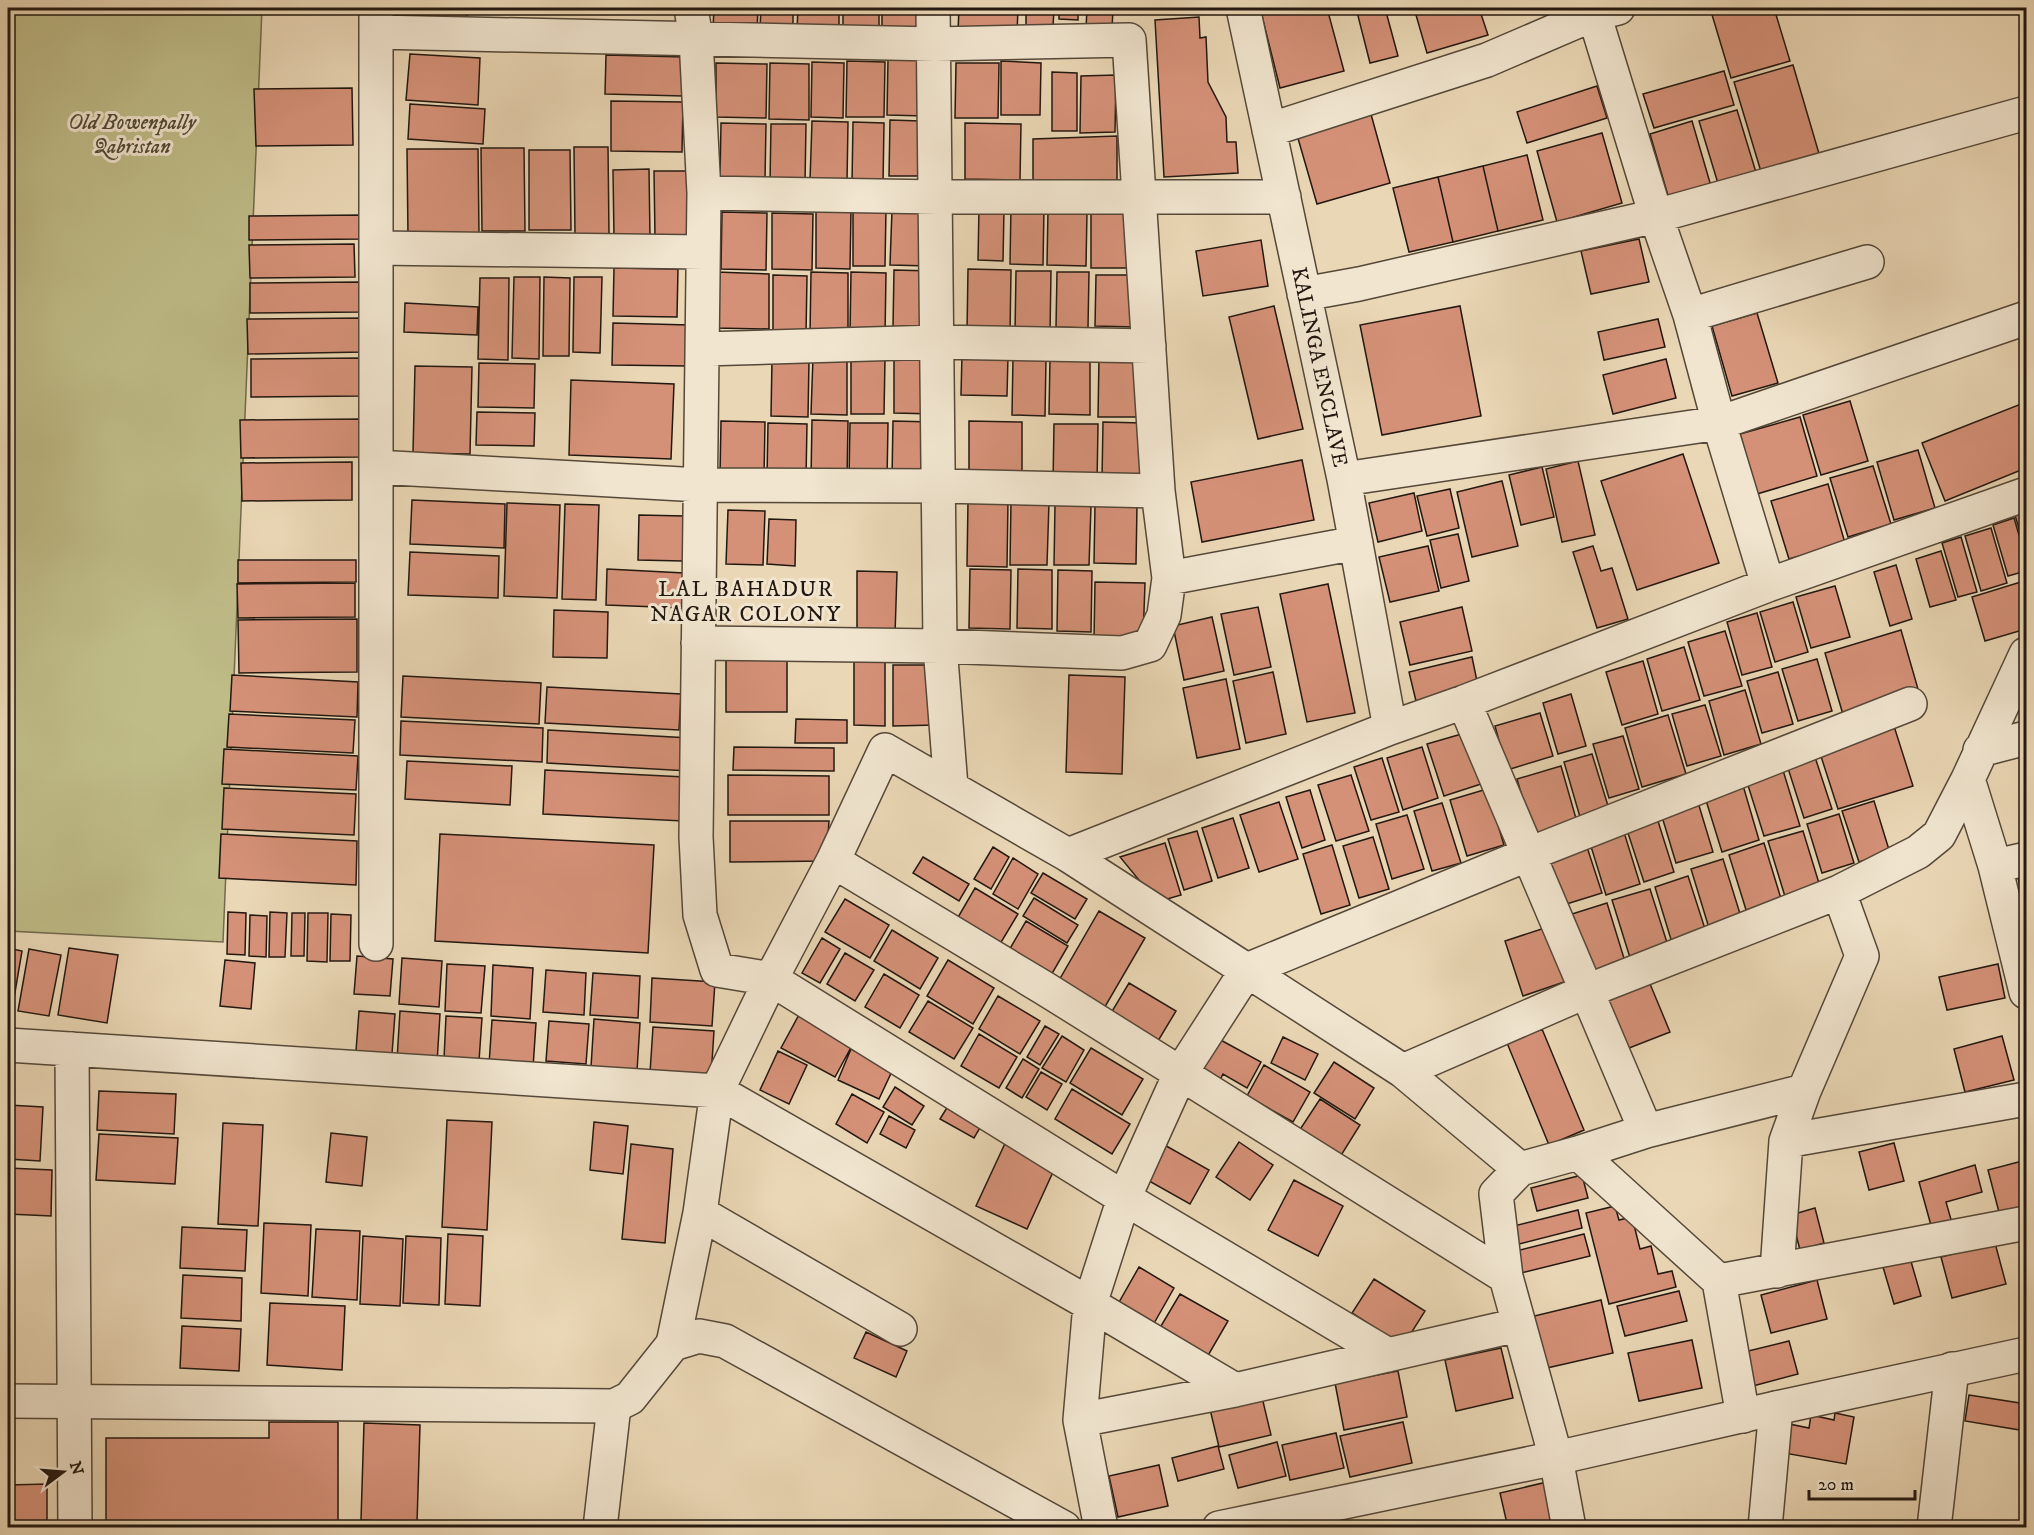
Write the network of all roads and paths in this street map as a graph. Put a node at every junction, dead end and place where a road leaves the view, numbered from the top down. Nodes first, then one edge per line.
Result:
1 (933, 8) edge
2 (1243, 8) edge
3 (1602, 10) edge
4 (376, 20) edge
5 (694, 23) edge
6 (934, 44) junction
7 (2026, 113) edge
8 (1269, 130) junction
9 (704, 193) junction
10 (936, 197) junction
11 (1284, 197) junction
12 (1138, 198) junction
13 (1656, 216) junction
14 (376, 248) junction
15 (703, 252) junction
16 (1867, 262) dead end
17 (1304, 294) junction
18 (1690, 315) junction
19 (2026, 318) edge
20 (938, 342) junction
21 (1149, 346) junction
22 (702, 350) junction
23 (1719, 423) junction
24 (376, 467) junction
25 (1344, 479) junction
26 (700, 485) junction
27 (940, 486) junction
28 (1158, 491) junction
29 (2026, 494) edge
30 (1356, 543) junction
31 (1168, 578) junction
32 (1768, 585) junction
33 (698, 643) junction
34 (940, 646) junction
35 (2026, 654) edge
36 (1464, 702) junction
37 (1910, 704) dead end
38 (1390, 728) junction
39 (2026, 738) edge
40 (1974, 764) junction
41 (951, 787) junction
42 (1529, 854) junction
43 (1068, 855) junction
44 (2026, 859) edge
45 (833, 861) junction
46 (1995, 866) junction
47 (1839, 892) junction
48 (376, 944) dead end
49 (1247, 970) junction
50 (771, 978) junction
51 (2025, 978) edge
52 (1587, 991) junction
53 (8, 1045) edge
54 (72, 1049) junction
55 (1403, 1071) junction
56 (1180, 1074) junction
57 (717, 1091) junction
58 (1804, 1091) junction
59 (2026, 1099) edge
60 (1646, 1131) junction
61 (1786, 1141) junction
62 (1578, 1153) junction
63 (1520, 1169) junction
64 (1124, 1198) junction
65 (700, 1213) junction
66 (2026, 1223) edge
67 (1777, 1270) junction
68 (1506, 1277) junction
69 (1719, 1281) junction
70 (1090, 1304) junction
71 (1518, 1325) junction
72 (900, 1329) dead end
73 (673, 1344) junction
74 (2026, 1354) edge
75 (1388, 1355) junction
76 (1952, 1369) junction
77 (1235, 1390) junction
78 (8, 1401) edge
79 (73, 1402) junction
80 (614, 1406) junction
81 (1776, 1408) junction
82 (1743, 1416) junction
83 (1080, 1420) junction
84 (1556, 1458) junction
85 (75, 1527) edge
86 (600, 1527) edge
87 (1064, 1527) edge
88 (1101, 1527) edge
89 (1219, 1527) edge
90 (1569, 1527) edge
91 (1765, 1527) edge
92 (1934, 1527) edge

1 - 6 street
2 - 8 street, KALINGA ENCLAVE
3 - 8 street
3 - 13 street
4 - 5 street
4 - 14 street
5 - 6 street
5 - 9 street
6 - 10 street
6 - 12 street
7 - 13 street
8 - 11 street, KALINGA ENCLAVE
9 - 10 street
9 - 15 street
10 - 12 street
10 - 20 street
11 - 12 street
11 - 17 street, KALINGA ENCLAVE
12 - 21 street
13 - 17 street
13 - 18 street
14 - 15 street
14 - 24 street
15 - 22 street
16 - 18 street
17 - 25 street, KALINGA ENCLAVE
18 - 23 street
19 - 23 street
20 - 21 street
20 - 22 street
20 - 27 street
21 - 28 street
22 - 26 street
23 - 25 street
23 - 32 street
24 - 26 street
24 - 48 street
25 - 30 street, KALINGA ENCLAVE
26 - 27 street
26 - 33 street
27 - 28 street
27 - 34 street
28 - 31 street
29 - 32 street
30 - 31 street
30 - 38 street, KALINGA ENCLAVE
31 - 34 street
32 - 36 street
33 - 34 street
33 - 50 street
34 - 41 street
35 - 40 street
36 - 38 street
36 - 42 street
37 - 42 street
38 - 43 street
39 - 40 street
40 - 46 street
40 - 47 street
41 - 43 street
41 - 45 street
42 - 49 street
42 - 52 street
43 - 49 street
44 - 46 street
45 - 50 street
45 - 56 street
46 - 51 street
47 - 52 street
47 - 58 street
49 - 55 street
49 - 56 street
50 - 57 street
50 - 64 street
52 - 55 street
52 - 60 street
53 - 54 street
54 - 57 street
54 - 79 street
55 - 63 street
56 - 64 street
56 - 68 street
57 - 65 street
57 - 70 street
58 - 60 street
58 - 61 street
59 - 61 street
60 - 62 street
61 - 67 street
62 - 63 street
62 - 69 street
63 - 68 street
64 - 70 street
64 - 75 street
65 - 72 street
65 - 73 street
66 - 67 street
67 - 69 street
68 - 71 street
69 - 82 street
70 - 77 street
70 - 83 street
71 - 75 street
71 - 84 street
73 - 80 street
73 - 87 street
74 - 76 street
75 - 77 street
76 - 81 street
76 - 92 street
77 - 83 street
78 - 79 street
79 - 80 street
79 - 85 street
80 - 86 street
81 - 82 street
81 - 91 street
82 - 84 street
83 - 88 street
84 - 89 street
84 - 90 street

